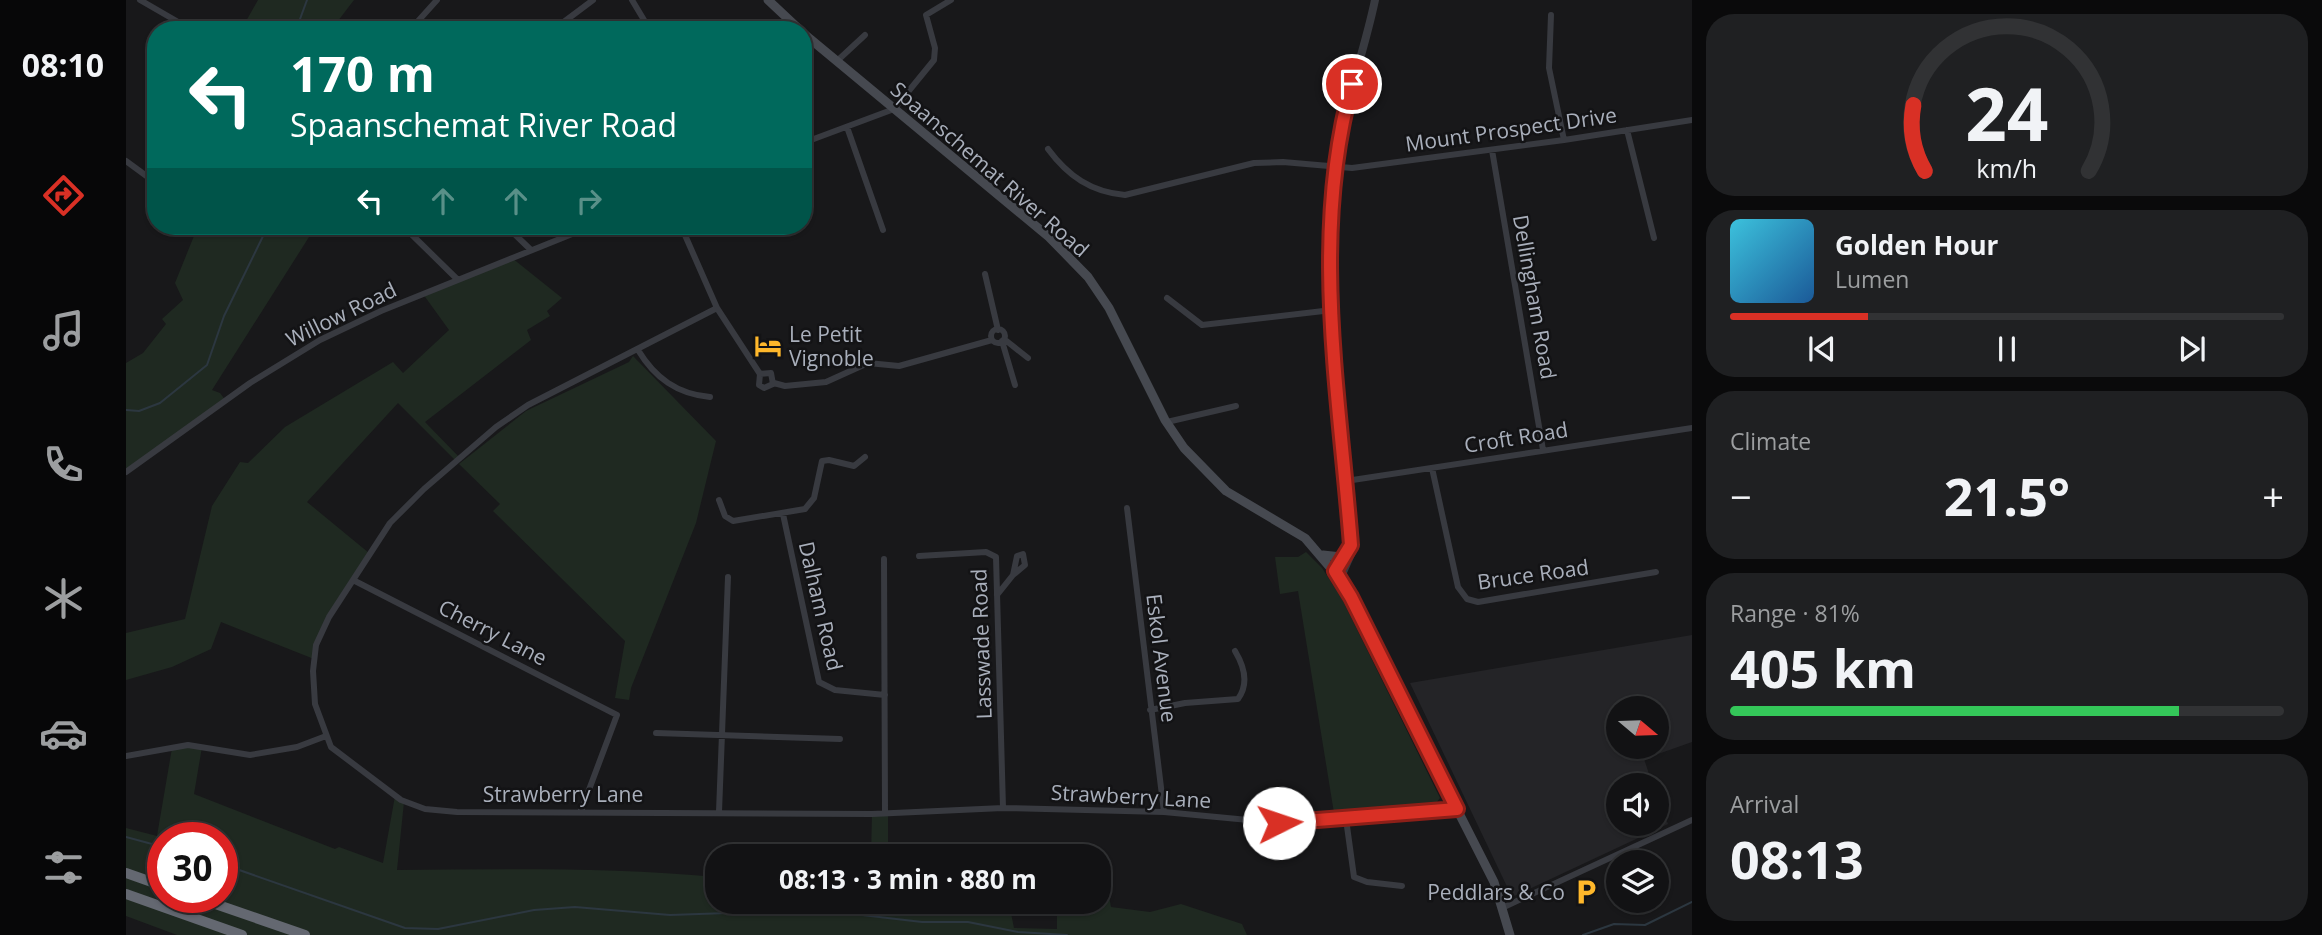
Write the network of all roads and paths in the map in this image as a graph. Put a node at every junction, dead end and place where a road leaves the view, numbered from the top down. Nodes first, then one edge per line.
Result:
1 (140, 0) edge
2 (438, 0) edge
3 (593, 0) edge
4 (632, 0) edge
5 (768, 0) edge
6 (951, 0) edge
7 (1375, 0) edge
8 (1551, 15) dead end
9 (176, 21) edge
10 (418, 21) edge
11 (565, 21) edge
12 (645, 21) edge
13 (791, 21) edge
14 (864, 35) dead end
15 (812, 40) edge
16 (837, 61) junction
17 (894, 109) junction
18 (1692, 120) edge
19 (847, 127) junction
20 (1627, 130) junction
21 (812, 140) edge
22 (1564, 141) junction
23 (1048, 149) dead end
24 (1492, 149) junction
25 (126, 162) edge
26 (1334, 168) junction
27 (147, 177) edge
28 (883, 230) dead end
29 (412, 235) edge
30 (515, 235) edge
31 (569, 235) edge
32 (685, 235) edge
33 (1654, 238) dead end
34 (531, 250) junction
35 (985, 274) dead end
36 (458, 280) junction
37 (1167, 298) dead end
38 (717, 308) junction
39 (1332, 310) junction
40 (998, 330) junction
41 (992, 340) junction
42 (1003, 340) junction
43 (638, 350) junction
44 (1028, 358) dead end
45 (760, 374) junction
46 (775, 384) junction
47 (1015, 384) dead end
48 (709, 397) dead end
49 (1236, 405) dead end
50 (1167, 422) junction
51 (1692, 428) edge
52 (1544, 450) junction
53 (865, 457) dead end
54 (1432, 468) junction
55 (126, 472) edge
56 (1346, 481) junction
57 (719, 500) dead end
58 (1127, 508) dead end
59 (783, 514) junction
60 (1351, 545) junction
61 (1322, 555) junction
62 (919, 556) dead end
63 (884, 559) dead end
64 (1656, 572) dead end
65 (1013, 575) dead end
66 (1338, 575) junction
67 (728, 577) dead end
68 (353, 580) junction
69 (997, 595) junction
70 (1235, 651) dead end
71 (885, 695) junction
72 (1150, 710) junction
73 (656, 733) dead end
74 (722, 734) junction
75 (326, 736) junction
76 (840, 739) dead end
77 (126, 756) edge
78 (1003, 808) junction
79 (1457, 809) junction
80 (580, 811) junction
81 (885, 811) junction
82 (719, 812) junction
83 (1164, 812) junction
84 (1346, 819) junction
85 (1692, 820) edge
86 (126, 873) edge
87 (147, 880) edge
88 (1402, 886) dead end
89 (126, 894) edge
90 (1504, 907) junction
91 (238, 912) edge
92 (242, 935) edge
93 (305, 935) edge
94 (1510, 935) edge

1 - 9 street
2 - 10 street
3 - 11 street
4 - 12 street
5 - 13 main road, Spaanschemat River Road
6 - 17 street
7 - 26 street
8 - 22 street
14 - 16 street
15 - 16 main road, Spaanschemat River Road
16 - 17 main road, Spaanschemat River Road
17 - 19 street
17 - 50 main road, Spaanschemat River Road
18 - 20 street, Mount Prospect Drive
19 - 21 street
19 - 28 street
20 - 22 street, Mount Prospect Drive
20 - 33 street
22 - 24 street, Mount Prospect Drive
23 - 26 street, Mount Prospect Drive
24 - 26 street, Mount Prospect Drive
24 - 52 street, Dellingham Road
25 - 27 street
26 - 39 street
29 - 36 street
30 - 34 street
31 - 34 street, Willow Road
32 - 38 street
34 - 36 street, Willow Road
35 - 40 street
36 - 55 street, Willow Road
37 - 39 street
38 - 43 street, Strawberry Lane
38 - 45 street
39 - 56 street
40 - 41 street
40 - 42 street
41 - 42 street
41 - 46 street
42 - 44 street
42 - 47 street
43 - 48 street
43 - 68 street, Strawberry Lane
45 - 46 street
45 - 46 street
49 - 50 street
50 - 61 main road, Spaanschemat River Road
51 - 52 street, Croft Road
52 - 54 street, Croft Road
53 - 59 street
54 - 56 street, Croft Road
54 - 64 street, Bruce Road
56 - 60 street
57 - 59 street
58 - 72 street, Eskol Avenue
59 - 71 street, Dalham Road
60 - 61 main road
60 - 66 street
61 - 66 main road, Spaanschemat River Road
62 - 69 street, Lasswade Road
63 - 71 street
65 - 69 street
66 - 79 main road, Spaanschemat River Road
67 - 74 street
68 - 75 street, Strawberry Lane
68 - 80 street, Cherry Lane
69 - 78 street, Lasswade Road
70 - 72 street
71 - 81 street
72 - 83 street, Eskol Avenue
73 - 74 street
74 - 76 street
74 - 82 street
75 - 77 street
75 - 80 street, Strawberry Lane
78 - 81 street, Strawberry Lane
78 - 83 street, Strawberry Lane
79 - 84 street, Strawberry Lane
79 - 90 main road, Spaanschemat River Road
80 - 82 street, Strawberry Lane
81 - 82 street, Strawberry Lane
83 - 84 street, Strawberry Lane
84 - 88 street
85 - 90 street
86 - 87 highway
89 - 92 highway
90 - 94 main road, Spaanschemat River Road
91 - 93 highway

